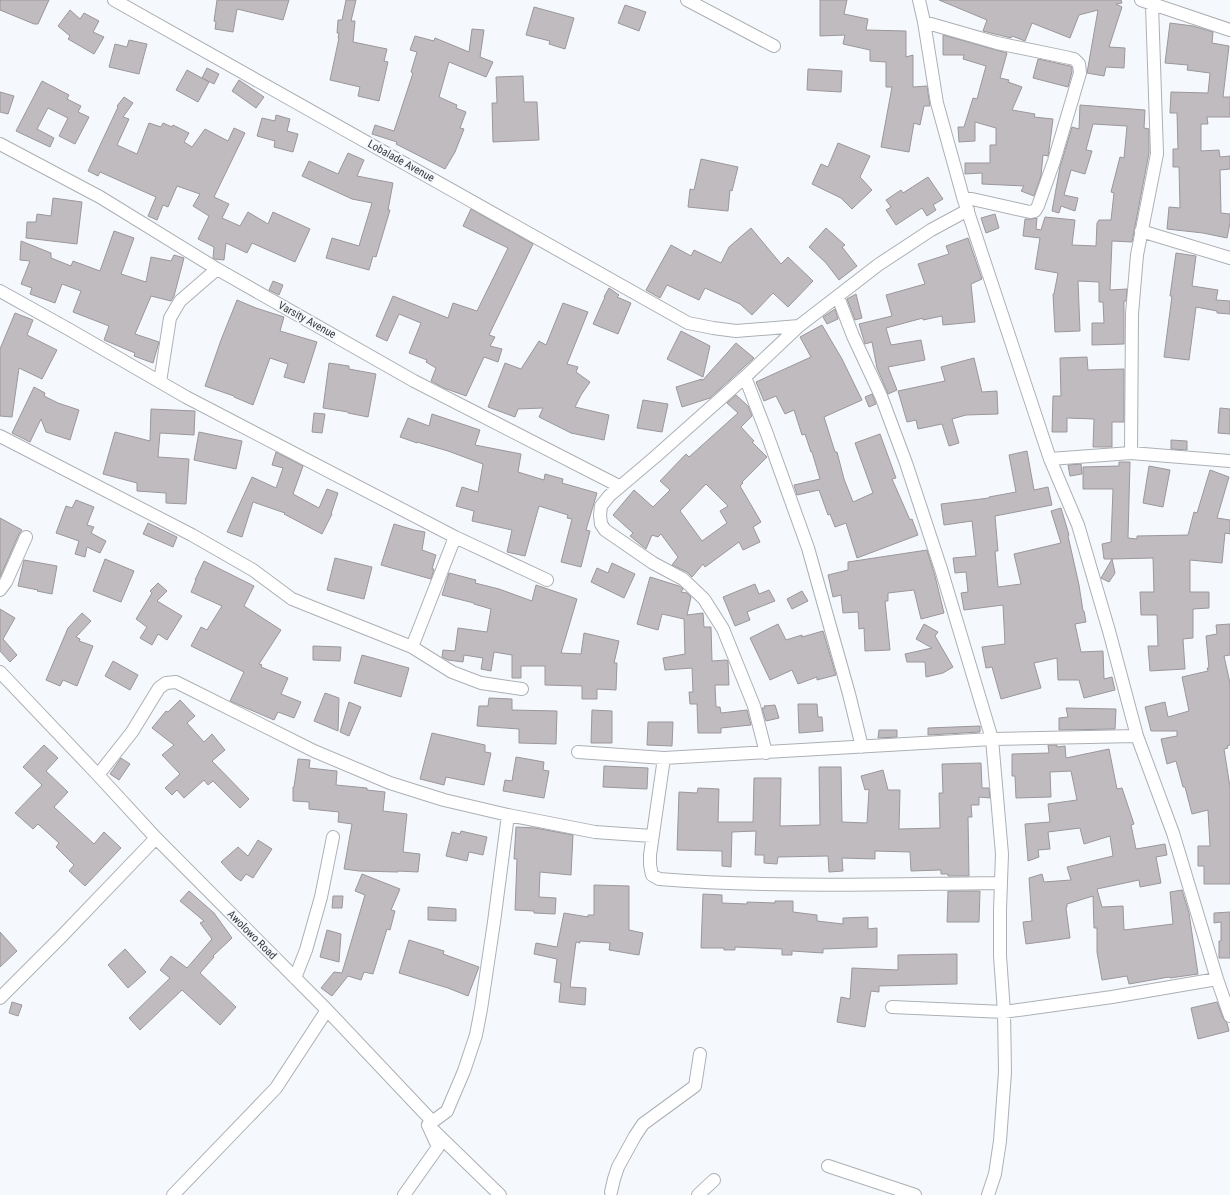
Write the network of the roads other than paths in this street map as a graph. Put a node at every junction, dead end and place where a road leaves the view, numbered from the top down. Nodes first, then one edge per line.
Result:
1 (114, 0) edge
2 (687, 0) edge
3 (919, 0) edge
4 (1146, 2) edge
5 (924, 22) junction
6 (1230, 30) edge
7 (774, 46) dead end
8 (0, 144) edge
9 (963, 197) junction
10 (968, 210) junction
11 (1141, 231) junction
12 (1230, 258) edge
13 (217, 269) junction
14 (0, 291) edge
15 (838, 296) junction
16 (799, 326) junction
17 (745, 377) junction
18 (160, 382) junction
19 (0, 436) edge
20 (1131, 453) junction
21 (1050, 460) junction
22 (1230, 461) edge
23 (619, 486) junction
24 (26, 537) dead end
25 (455, 537) junction
26 (547, 580) dead end
27 (0, 590) edge
28 (412, 648) junction
29 (0, 672) edge
30 (522, 689) dead end
31 (1138, 736) junction
32 (992, 739) junction
33 (862, 747) junction
34 (578, 752) dead end
35 (766, 753) junction
36 (664, 758) junction
37 (98, 775) junction
38 (508, 815) junction
39 (652, 836) junction
40 (332, 837) dead end
41 (156, 838) junction
42 (1001, 883) junction
43 (295, 978) junction
44 (1217, 979) junction
45 (0, 998) edge
46 (892, 1007) dead end
47 (327, 1010) junction
48 (1004, 1012) junction
49 (1230, 1016) edge
50 (700, 1054) dead end
51 (428, 1125) junction
52 (828, 1166) dead end
53 (714, 1180) dead end
54 (612, 1194) edge
55 (173, 1195) edge
56 (404, 1195) edge
57 (500, 1195) edge
58 (698, 1195) edge
59 (915, 1195) edge
60 (988, 1195) edge

1 - 16 street, Lobalade Avenue
2 - 7 street
3 - 5 street
4 - 6 street
4 - 11 street
5 - 9 street
5 - 9 street
8 - 13 street, Varsity Avenue
9 - 10 street
10 - 15 street
10 - 21 street
11 - 12 street
11 - 20 street
13 - 18 street
13 - 23 street, Varsity Avenue
14 - 18 street
15 - 16 street
15 - 32 street
16 - 17 street
17 - 23 street
17 - 33 street
18 - 25 street
19 - 28 street
20 - 21 street
20 - 22 street
21 - 31 street
23 - 35 street
24 - 27 street
25 - 26 street
25 - 28 street
28 - 30 street
29 - 37 street, Awolowo Road
31 - 32 street
31 - 44 street
32 - 33 street
32 - 42 street
33 - 35 street
34 - 36 street
35 - 36 street
36 - 39 street
37 - 38 street
37 - 41 street, Awolowo Road
38 - 39 street
38 - 51 street
39 - 42 street
40 - 43 street
41 - 43 street, Awolowo Road
41 - 45 street
42 - 48 street
43 - 47 street, Awolowo Road
44 - 48 street
44 - 49 street
46 - 48 street
47 - 51 street, Awolowo Road
47 - 55 street
48 - 60 street
50 - 54 street
51 - 56 street
51 - 57 street, Awolowo Road
52 - 59 street
53 - 58 street

